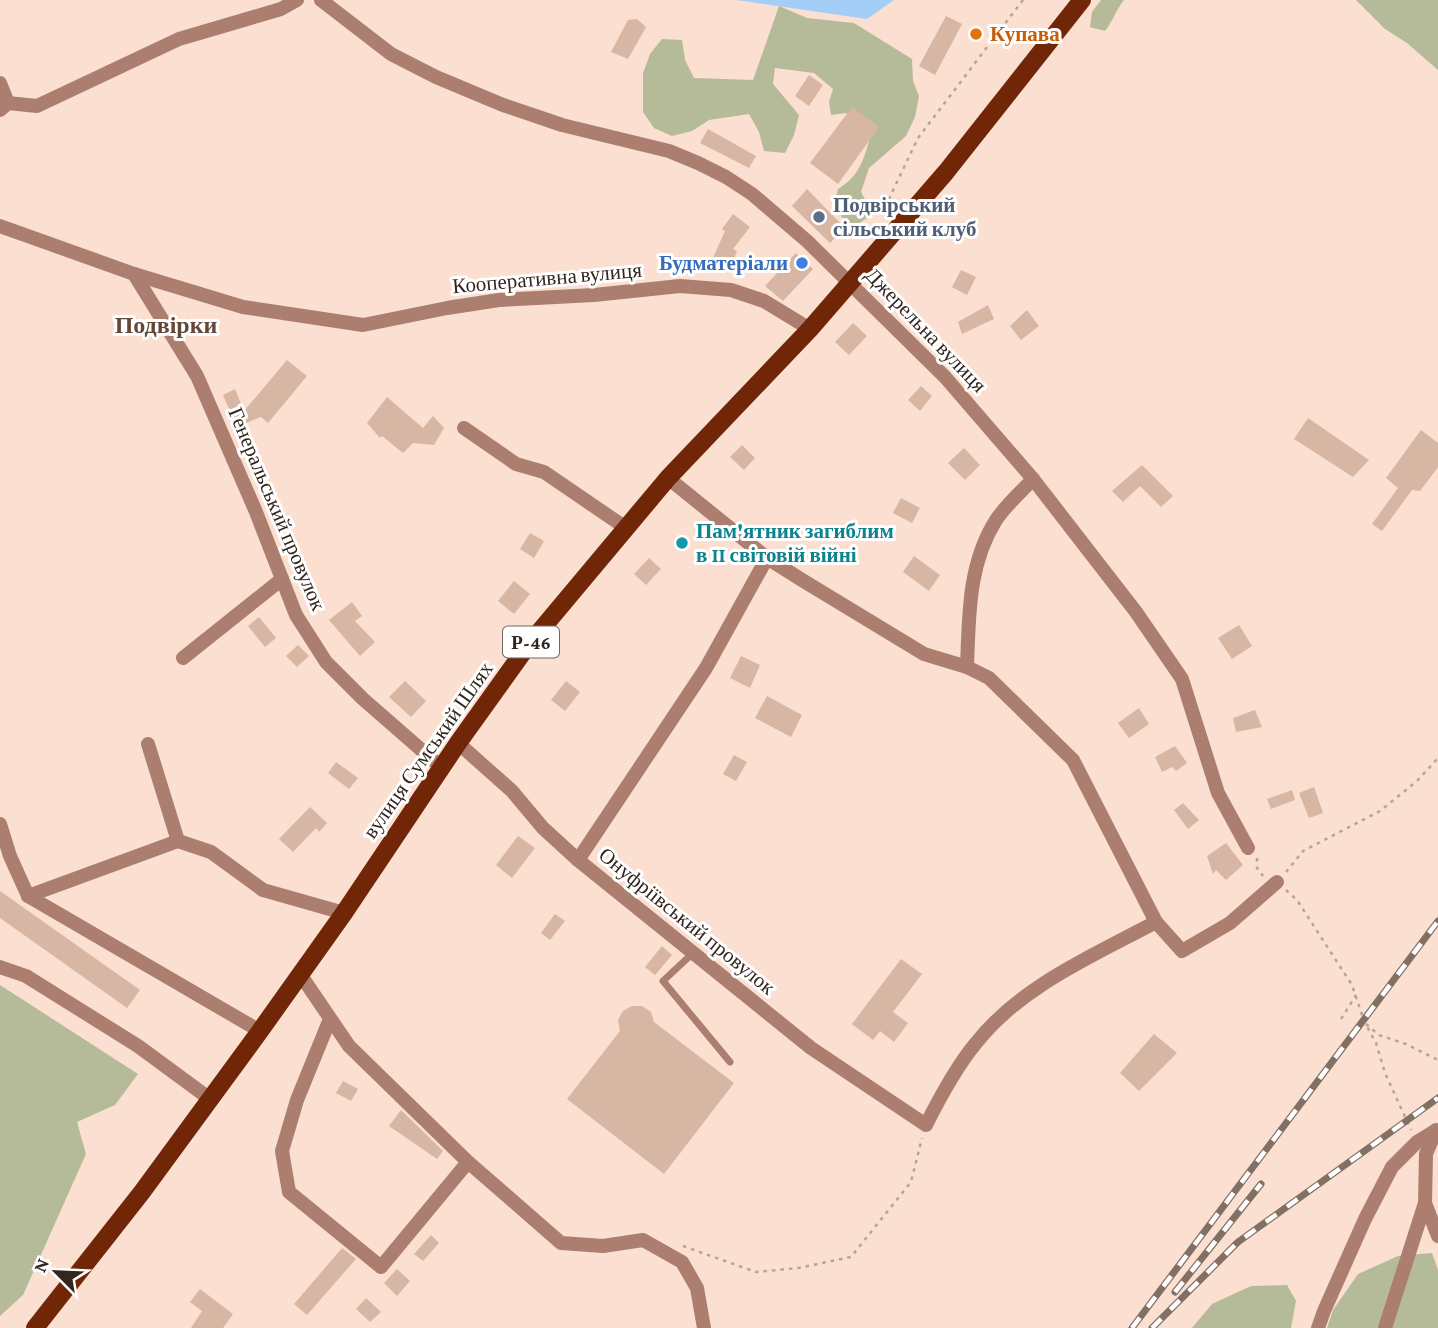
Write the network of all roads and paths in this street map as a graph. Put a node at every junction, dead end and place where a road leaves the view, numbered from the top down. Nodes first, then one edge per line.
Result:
1 (297, 0) edge
2 (321, 0) edge
3 (1023, 0) edge
4 (1082, 0) edge
5 (0, 83) edge
6 (4, 107) edge
7 (0, 226) edge
8 (893, 233) junction
9 (134, 274) junction
10 (851, 282) junction
11 (810, 329) junction
12 (464, 428) dead end
13 (668, 478) junction
14 (1033, 480) junction
15 (626, 528) junction
16 (767, 558) junction
17 (282, 579) junction
18 (183, 658) dead end
19 (967, 667) junction
20 (458, 743) junction
21 (148, 744) dead end
22 (1438, 758) edge
23 (441, 767) junction
24 (0, 824) edge
25 (178, 841) junction
26 (1248, 848) joint
27 (578, 860) junction
28 (1277, 882) junction
29 (28, 897) junction
30 (344, 913) junction
31 (1156, 922) junction
32 (690, 956) junction
33 (0, 967) edge
34 (300, 974) junction
35 (1356, 995) junction
36 (330, 1019) junction
37 (1341, 1019) dead end
38 (1364, 1021) junction
39 (260, 1031) junction
40 (1438, 1060) edge
41 (730, 1062) dead end
42 (210, 1099) junction
43 (926, 1125) junction
44 (1437, 1129) edge
45 (1417, 1142) junction
46 (468, 1162) junction
47 (1425, 1203) junction
48 (1438, 1236) edge
49 (678, 1245) dead end
50 (34, 1328) edge
51 (705, 1328) edge
52 (1318, 1328) edge
53 (1385, 1328) edge

1 - 6 street
2 - 10 street, Джерельна вулиця
3 - 8 path
4 - 8 main road, вулиця Сумський Шлях / Р-46
5 - 6 street
7 - 9 street, Кооперативна вулиця
8 - 10 main road, вулиця Сумський Шлях / Р-46
9 - 11 street, Кооперативна вулиця
9 - 17 street, Генеральський провулок
10 - 11 main road, вулиця Сумський Шлях / Р-46
10 - 14 street, Джерельна вулиця
11 - 13 main road, вулиця Сумський Шлях / Р-46
12 - 15 street
13 - 15 main road, вулиця Сумський Шлях / Р-46
13 - 16 street
14 - 19 street
14 - 26 street, Джерельна вулиця
15 - 20 main road, вулиця Сумський Шлях / Р-46
16 - 19 street
16 - 27 street
17 - 18 street
17 - 23 street, Генеральський провулок
19 - 31 street
20 - 23 main road, вулиця Сумський Шлях / Р-46
20 - 27 street, Онуфріївський провулок
21 - 25 street
22 - 28 path
23 - 30 main road, вулиця Сумський Шлях / Р-46
24 - 29 street
25 - 29 street
25 - 30 street
26 - 28 path
27 - 32 street, Онуфріївський провулок
28 - 31 street
28 - 35 path
29 - 39 street
30 - 34 main road, вулиця Сумський Шлях / Р-46
31 - 43 street
32 - 41 lane
32 - 43 street, Онуфріївський провулок
33 - 42 street
34 - 36 street
34 - 39 main road, вулиця Сумський Шлях / Р-46
35 - 37 path
35 - 38 path
36 - 46 street
36 - 46 street
38 - 40 path
38 - 45 path
39 - 42 main road, вулиця Сумський Шлях / Р-46
42 - 50 main road, вулиця Сумський Шлях / Р-46
43 - 49 path
44 - 45 street
44 - 47 street
45 - 52 street
46 - 51 street
47 - 48 street
47 - 53 street

